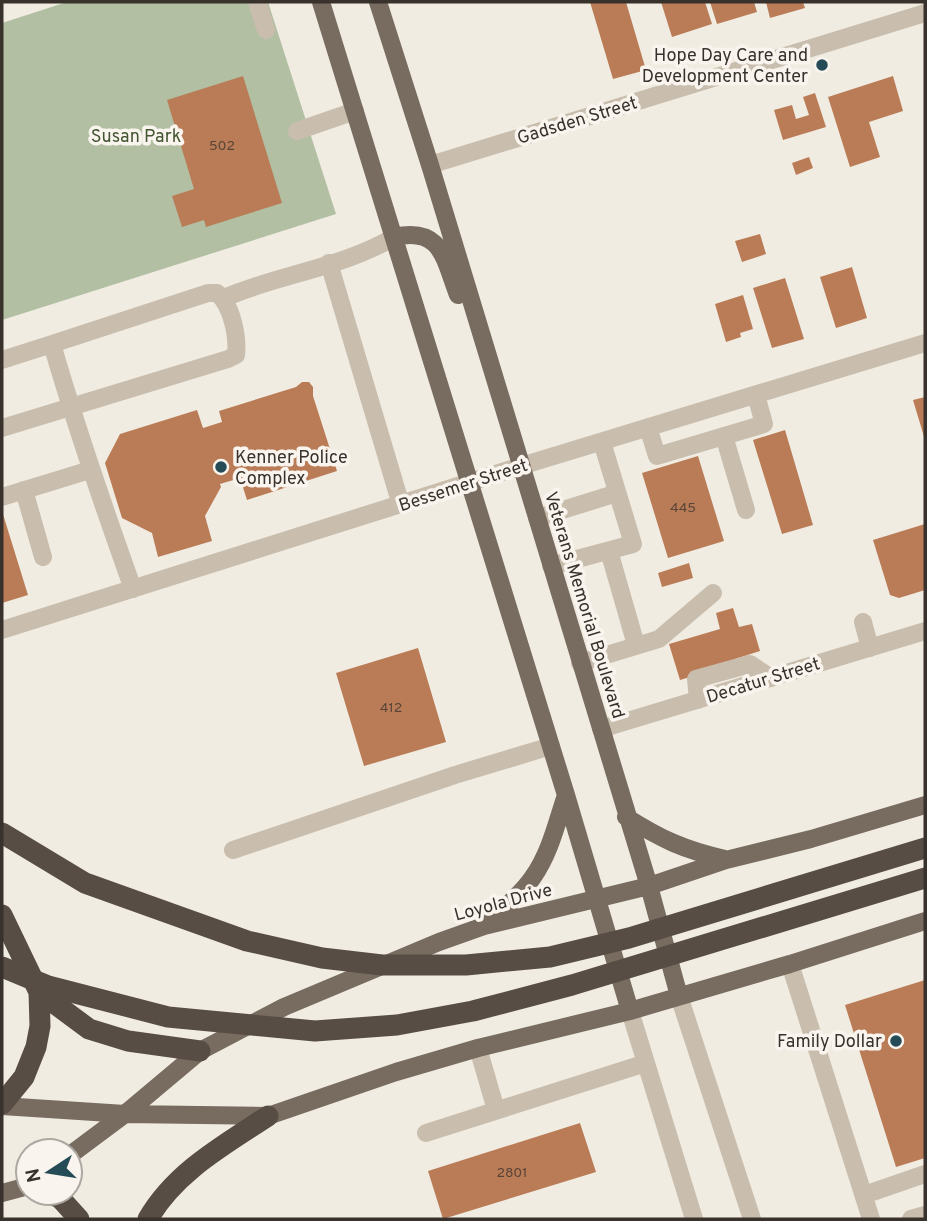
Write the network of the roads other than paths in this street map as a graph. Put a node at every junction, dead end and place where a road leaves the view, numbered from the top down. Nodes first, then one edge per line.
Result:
1 (257, 2) edge
2 (321, 2) edge
3 (368, 2) edge
4 (378, 2) edge
5 (925, 13) edge
6 (265, 30) dead end
7 (393, 48) junction
8 (355, 111) junction
9 (297, 131) dead end
10 (430, 164) junction
11 (394, 237) junction
12 (329, 263) junction
13 (224, 298) junction
14 (925, 343) edge
15 (52, 344) junction
16 (2, 360) edge
17 (498, 389) junction
18 (756, 395) junction
19 (70, 406) junction
20 (648, 427) junction
21 (2, 428) edge
22 (724, 436) junction
23 (602, 442) junction
24 (521, 466) junction
25 (90, 470) junction
26 (469, 484) junction
27 (24, 490) junction
28 (617, 493) junction
29 (2, 497) edge
30 (401, 505) junction
31 (746, 510) dead end
32 (537, 518) junction
33 (609, 551) junction
34 (43, 557) dead end
35 (551, 566) junction
36 (133, 589) junction
37 (713, 593) dead end
38 (863, 622) dead end
39 (2, 630) edge
40 (924, 635) edge
41 (636, 645) junction
42 (870, 648) junction
43 (580, 663) junction
44 (601, 729) junction
45 (551, 746) junction
46 (566, 795) junction
47 (925, 806) edge
48 (626, 817) junction
49 (2, 833) edge
50 (925, 848) edge
51 (233, 850) dead end
52 (726, 860) junction
53 (925, 878) edge
54 (649, 886) junction
55 (598, 899) junction
56 (2, 915) edge
57 (925, 921) edge
58 (484, 926) junction
59 (790, 964) junction
60 (2, 967) edge
61 (39, 992) junction
62 (679, 996) junction
63 (630, 1011) junction
64 (478, 1048) junction
65 (200, 1051) junction
66 (646, 1063) junction
67 (2, 1105) edge
68 (496, 1110) junction
69 (125, 1114) junction
70 (268, 1115) junction
71 (426, 1133) dead end
72 (84, 1145) edge
73 (925, 1174) edge
74 (864, 1195) junction
75 (925, 1215) edge
76 (148, 1219) edge
77 (694, 1219) edge
78 (752, 1219) edge
79 (872, 1219) edge
80 (911, 1219) edge

1 - 6 street
2 - 8 main road
3 - 7 main road
4 - 7 main road, Veterans Memorial Boulevard
5 - 10 street, Gadsden Street
7 - 10 main road, Veterans Memorial Boulevard
8 - 9 street
8 - 11 main road
10 - 17 main road, Veterans Memorial Boulevard
11 - 12 street
11 - 17 main road
11 - 26 main road
12 - 13 street
12 - 30 street
13 - 15 street
13 - 19 street
14 - 18 street, Bessemer Street
15 - 16 street
15 - 19 street
17 - 24 main road, Veterans Memorial Boulevard
18 - 20 street, Bessemer Street
18 - 22 street
19 - 21 street
19 - 25 street
20 - 22 street
20 - 23 street, Bessemer Street
22 - 31 street
23 - 24 street, Bessemer Street
23 - 28 street
24 - 26 street, Bessemer Street
24 - 32 main road, Veterans Memorial Boulevard
25 - 27 street
25 - 36 street
26 - 30 street, Bessemer Street
26 - 45 main road
27 - 29 street
27 - 34 street
28 - 32 street
28 - 33 street
30 - 36 street, Bessemer Street
32 - 35 main road, Veterans Memorial Boulevard
33 - 35 street
33 - 41 street
35 - 43 main road, Veterans Memorial Boulevard
36 - 39 street, Bessemer Street
37 - 41 street
38 - 42 street
40 - 42 street, Decatur Street
41 - 43 street
42 - 44 street, Decatur Street
43 - 44 main road, Veterans Memorial Boulevard
44 - 48 main road, Veterans Memorial Boulevard
45 - 46 main road
45 - 51 street
46 - 55 main road
46 - 58 main road
47 - 52 main road, Loyola Drive
48 - 52 main road
48 - 54 main road, Veterans Memorial Boulevard
49 - 50 highway, bridge
52 - 54 main road, Loyola Drive
53 - 60 highway, bridge
54 - 55 main road, Loyola Drive
54 - 62 main road, Veterans Memorial Boulevard
55 - 58 main road, Loyola Drive
55 - 63 main road
56 - 61 highway
57 - 59 main road
58 - 65 main road, Loyola Drive
59 - 62 main road
59 - 74 street
61 - 65 highway
61 - 67 highway
62 - 63 main road
62 - 78 street, Veterans Memorial Boulevard
63 - 64 main road
63 - 66 street
64 - 68 street
64 - 70 main road
65 - 69 main road, Loyola Drive
66 - 68 street
66 - 77 street
67 - 69 main road
68 - 71 street
69 - 70 main road
69 - 72 main road, Loyola Drive
70 - 76 highway
73 - 74 street
74 - 79 street
75 - 80 street

